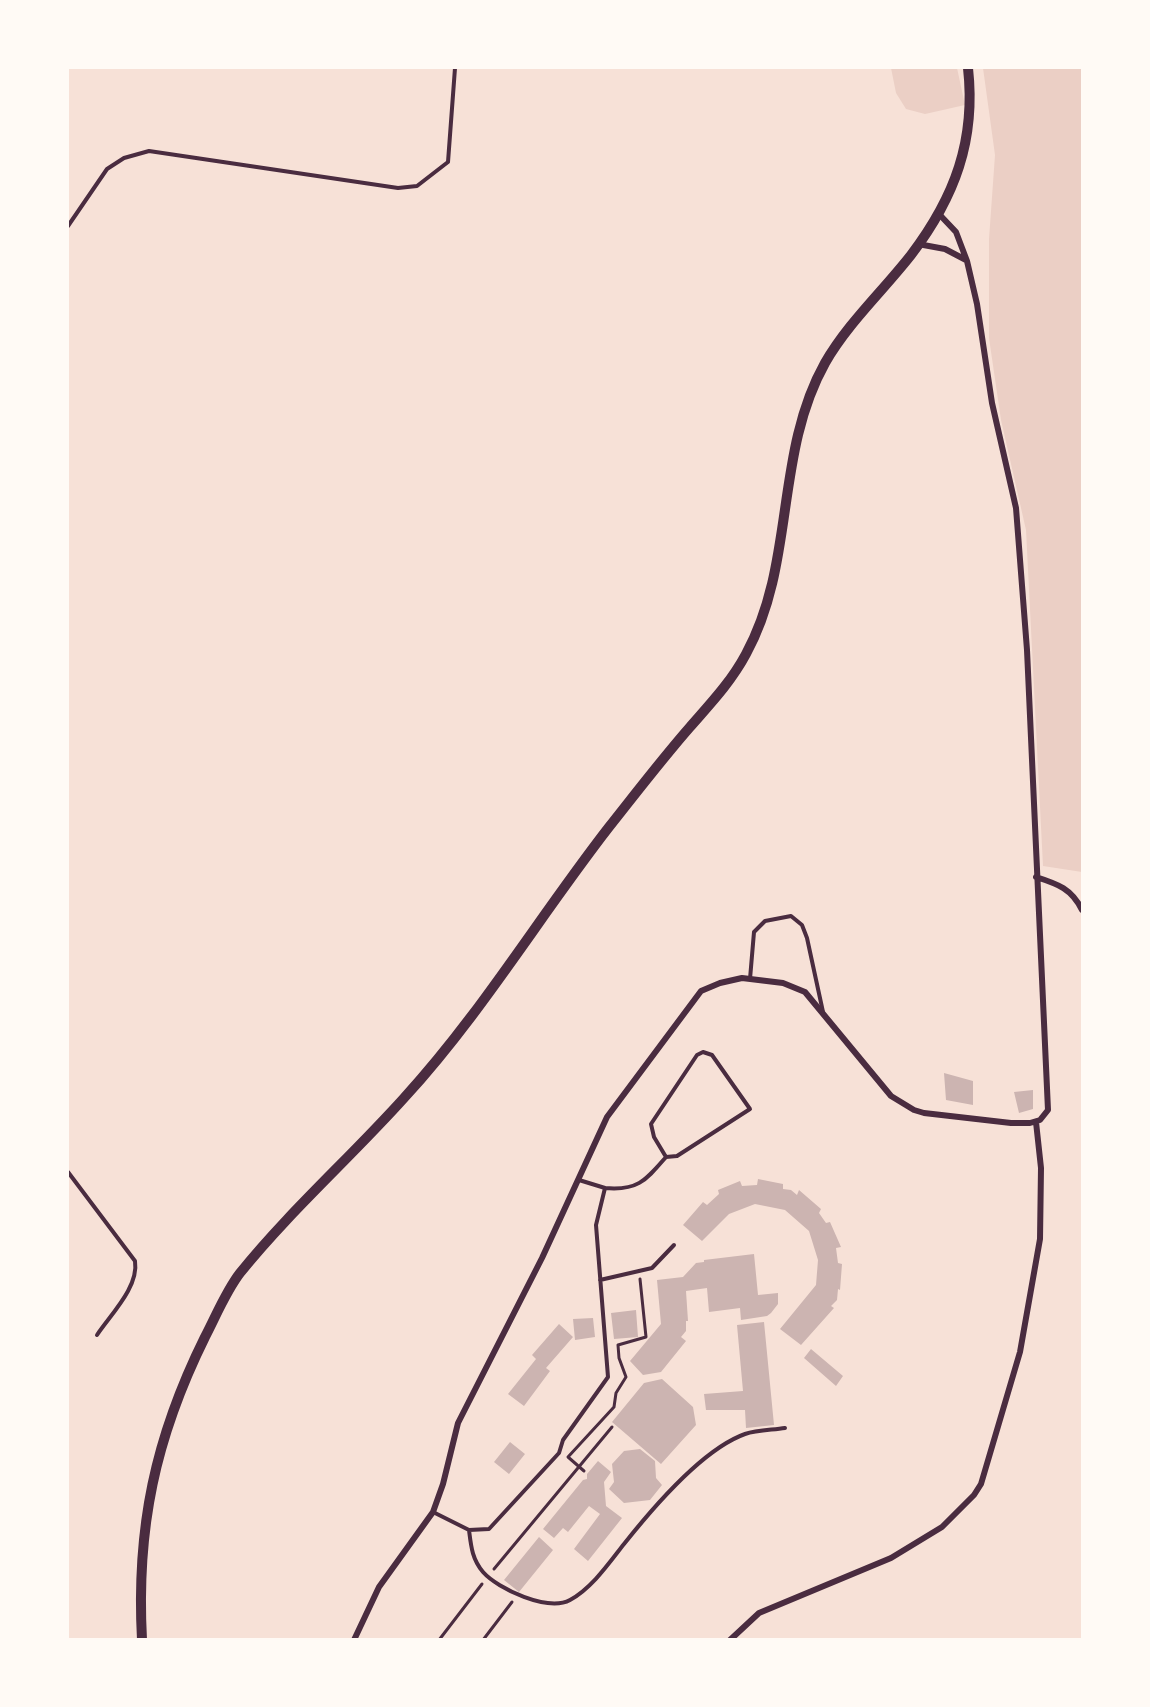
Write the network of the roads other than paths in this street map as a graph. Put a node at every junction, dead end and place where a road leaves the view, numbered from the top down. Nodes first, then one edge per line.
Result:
1 (455, 68) edge
2 (968, 68) edge
3 (939, 214) junction
4 (68, 226) edge
5 (918, 244) junction
6 (967, 261) junction
7 (1036, 877) junction
8 (1083, 910) edge
9 (750, 979) junction
10 (823, 1012) junction
11 (1036, 1122) junction
12 (666, 1157) junction
13 (68, 1172) edge
14 (578, 1180) junction
15 (605, 1188) junction
16 (674, 1245) dead end
17 (600, 1280) junction
18 (97, 1335) dead end
19 (785, 1428) dead end
20 (433, 1512) junction
21 (469, 1530) junction
22 (142, 1640) edge
23 (354, 1640) edge
24 (730, 1640) edge

1 - 4 lane
2 - 3 main road
3 - 5 main road
3 - 6 street
5 - 6 street
5 - 22 main road
6 - 7 street
7 - 8 street
7 - 11 street
9 - 10 street
9 - 10 lane
9 - 14 street
10 - 11 street
11 - 24 street
12 - 12 lane
12 - 15 lane
13 - 18 lane
14 - 15 lane
14 - 20 street
15 - 17 lane
16 - 17 lane
17 - 21 lane
19 - 21 lane
20 - 21 lane
20 - 23 street

